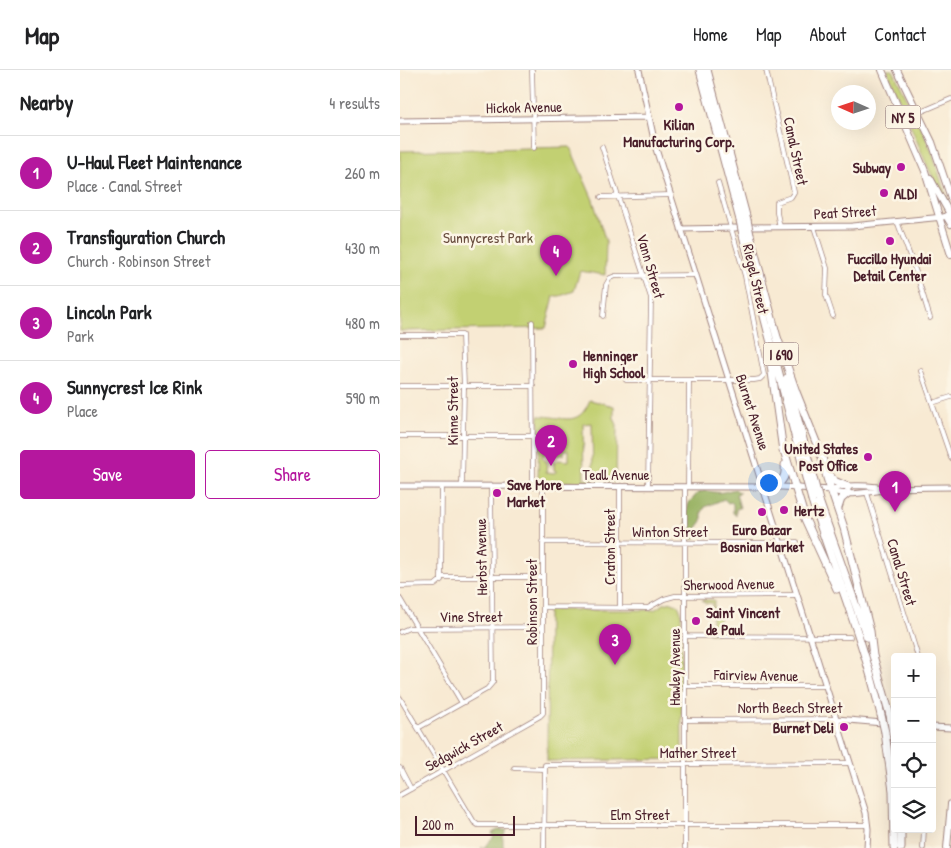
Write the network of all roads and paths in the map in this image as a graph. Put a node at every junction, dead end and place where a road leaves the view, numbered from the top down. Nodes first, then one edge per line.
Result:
1 (532, 70) edge
2 (639, 70) edge
3 (700, 70) edge
4 (707, 70) edge
5 (766, 70) edge
6 (882, 70) edge
7 (897, 70) edge
8 (951, 99) edge
9 (918, 112) junction
10 (648, 118) junction
11 (534, 119) junction
12 (904, 119) junction
13 (400, 121) edge
14 (602, 146) dead end
15 (534, 148) dead end
16 (922, 164) junction
17 (718, 183) dead end
18 (670, 195) junction
19 (619, 197) junction
20 (601, 198) dead end
21 (951, 198) edge
22 (947, 216) edge
23 (743, 220) junction
24 (897, 222) junction
25 (951, 224) edge
26 (814, 226) junction
27 (780, 227) junction
28 (734, 228) junction
29 (681, 229) junction
30 (748, 232) junction
31 (951, 255) edge
32 (696, 275) junction
33 (643, 276) junction
34 (603, 316) dead end
35 (833, 316) dead end
36 (930, 318) dead end
37 (532, 322) dead end
38 (766, 328) junction
39 (400, 334) edge
40 (777, 336) junction
41 (921, 371) dead end
42 (626, 380) dead end
43 (650, 380) junction
44 (730, 380) junction
45 (689, 381) junction
46 (400, 386) edge
47 (464, 386) junction
48 (533, 386) junction
49 (951, 397) edge
50 (932, 403) junction
51 (400, 436) edge
52 (463, 436) junction
53 (534, 436) junction
54 (783, 448) junction
55 (951, 458) edge
56 (826, 470) junction
57 (808, 474) junction
58 (400, 486) edge
59 (442, 486) junction
60 (462, 486) junction
61 (492, 486) junction
62 (533, 486) junction
63 (543, 486) junction
64 (620, 486) junction
65 (648, 486) junction
66 (686, 487) junction
67 (764, 487) junction
68 (775, 487) junction
69 (796, 487) junction
70 (951, 487) edge
71 (890, 489) junction
72 (831, 490) junction
73 (848, 490) junction
74 (866, 493) junction
75 (816, 500) junction
76 (838, 508) junction
77 (542, 542) junction
78 (620, 542) junction
79 (685, 542) junction
80 (797, 542) dead end
81 (781, 543) junction
82 (493, 576) junction
83 (442, 577) junction
84 (543, 577) junction
85 (400, 586) edge
86 (685, 595) junction
87 (798, 595) junction
88 (400, 599) edge
89 (543, 607) junction
90 (620, 608) junction
91 (850, 614) junction
92 (543, 627) junction
93 (416, 628) junction
94 (494, 628) junction
95 (400, 632) edge
96 (685, 636) junction
97 (811, 637) junction
98 (850, 637) dead end
99 (917, 653) edge
100 (873, 656) junction
101 (685, 686) junction
102 (826, 686) junction
103 (400, 698) edge
104 (462, 703) junction
105 (540, 716) joint
106 (837, 719) junction
107 (686, 720) junction
108 (891, 721) edge
109 (891, 724) edge
110 (936, 727) edge
111 (418, 728) junction
112 (951, 728) edge
113 (850, 762) junction
114 (686, 764) junction
115 (545, 767) junction
116 (400, 768) edge
117 (514, 768) dead end
118 (443, 770) junction
119 (412, 788) junction
120 (400, 795) edge
121 (951, 804) edge
122 (950, 815) edge
123 (685, 825) junction
124 (868, 825) junction
125 (544, 826) junction
126 (901, 833) edge
127 (924, 833) edge
128 (544, 848) edge
129 (685, 848) edge
130 (866, 848) edge
131 (894, 848) edge
132 (901, 848) edge
133 (923, 848) edge
134 (947, 848) edge

1 - 11 street
2 - 10 street, Burnet Avenue
3 - 23 highway, I 690
4 - 23 highway, I 690
5 - 27 street, Canal Street
6 - 12 main road, NY 5
7 - 9 main road, NY 5
8 - 9 street
9 - 12 street
9 - 21 main road, NY 5
10 - 11 street, Hickok Avenue
10 - 18 street, Burnet Avenue
11 - 13 street, Hickok Avenue
11 - 15 street
12 - 16 main road, NY 5
14 - 19 street, Vann Street
16 - 22 main road
16 - 22 main road, NY 5
17 - 28 street, Riegel Street
18 - 19 street
18 - 29 street, Burnet Avenue
19 - 20 street
19 - 33 street, Vann Street
22 - 24 street, Peat Street
22 - 25 main road
22 - 31 main road, NY 5
23 - 30 highway, I 690, bridge
24 - 26 street, Peat Street
24 - 36 street
26 - 27 street, Peat Street
26 - 35 street
27 - 30 street, Peat Street
28 - 29 street
28 - 44 street, Riegel Street
29 - 32 street, Burnet Avenue
30 - 38 highway, I 690
30 - 40 highway, I 690
32 - 33 street
32 - 44 street, Burnet Avenue
33 - 34 street
33 - 43 street, Vann Street
37 - 48 street
38 - 54 highway
38 - 57 highway, I 690
39 - 47 street, Kinne Street
40 - 56 highway
40 - 57 highway, I 690
41 - 50 street
42 - 43 street
43 - 45 street
43 - 65 street, Vann Street
44 - 45 street
44 - 67 street, Burnet Avenue
45 - 66 street, Hawley Avenue
46 - 47 street
47 - 48 street
47 - 52 street, Kinne Street
48 - 53 street
49 - 50 street
50 - 55 street
51 - 52 street
52 - 53 street
52 - 60 street, Kinne Street
53 - 62 street
54 - 68 highway
54 - 69 highway
56 - 72 highway
56 - 73 highway
57 - 75 highway, I 690, bridge
58 - 59 street, Teall Avenue
59 - 60 street, Teall Avenue
59 - 83 street
60 - 61 street, Teall Avenue
61 - 62 street, Teall Avenue
61 - 82 street, Herbst Avenue
62 - 63 street, Teall Avenue
63 - 64 street, Teall Avenue
63 - 77 street, Robinson Street
64 - 65 street, Teall Avenue
64 - 78 street, Craton Street
65 - 66 street, Teall Avenue
66 - 67 street, Teall Avenue
66 - 79 street, Hawley Avenue
67 - 68 street, Teall Avenue
67 - 81 street, Burnet Avenue
68 - 69 street, Teall Avenue
69 - 72 street, Teall Avenue
69 - 91 highway
70 - 71 street, Teall Avenue
71 - 73 street, Teall Avenue
71 - 74 street, Teall Avenue
72 - 73 street, Teall Avenue
72 - 76 highway
73 - 74 street, Teall Avenue
73 - 76 highway
74 - 99 street, Canal Street
75 - 91 highway, I 690
75 - 100 highway, I 690
76 - 100 highway
77 - 78 street, Winton Street
77 - 84 street, Robinson Street
78 - 79 street, Winton Street
78 - 90 street, Craton Street
79 - 81 street, Winton Street
79 - 86 street, Hawley Avenue
80 - 81 street, Winton Street
81 - 87 street, Burnet Avenue
82 - 83 street
82 - 84 street
82 - 94 street, Herbst Avenue
83 - 85 street
84 - 89 street, Robinson Street
86 - 87 street, Sherwood Avenue
86 - 90 street, Sherwood Avenue
86 - 96 street, Hawley Avenue
87 - 97 street, Burnet Avenue
88 - 93 street
89 - 90 street, Sherwood Avenue
89 - 92 street, Robinson Street
91 - 131 highway, I 690, bridge
92 - 94 street, Vine Street
92 - 105 street, Robinson Street
93 - 94 street, Vine Street
93 - 95 street, Vine Street
93 - 104 street
94 - 104 street, Herbst Avenue
96 - 97 street
96 - 101 street, Hawley Avenue
97 - 98 street
97 - 102 street, Burnet Avenue
100 - 108 highway, I 690, bridge
101 - 102 street, Fairview Avenue
101 - 107 street, Hawley Avenue
102 - 106 street, Burnet Avenue
103 - 111 street
104 - 111 street
105 - 118 street, Sedgwick Street
106 - 107 street, North Beech Street
106 - 109 street, North Beech Street
106 - 113 street, Burnet Avenue
107 - 114 street, Hawley Avenue
110 - 112 street
111 - 118 street
113 - 114 street, Mather Street
113 - 124 street, Burnet Avenue
114 - 115 street, Mather Street
114 - 123 street, Hawley Avenue
115 - 117 street, Mather Street
115 - 125 street
116 - 119 street
118 - 119 street, Sedgwick Street
118 - 125 street, Elm Street
119 - 120 street, Sedgwick Street
121 - 122 main road
122 - 134 main road
123 - 124 street, Elm Street
123 - 125 street, Elm Street
123 - 129 street, Hawley Avenue
124 - 130 street, Burnet Avenue
125 - 128 street
126 - 132 highway
127 - 133 street

